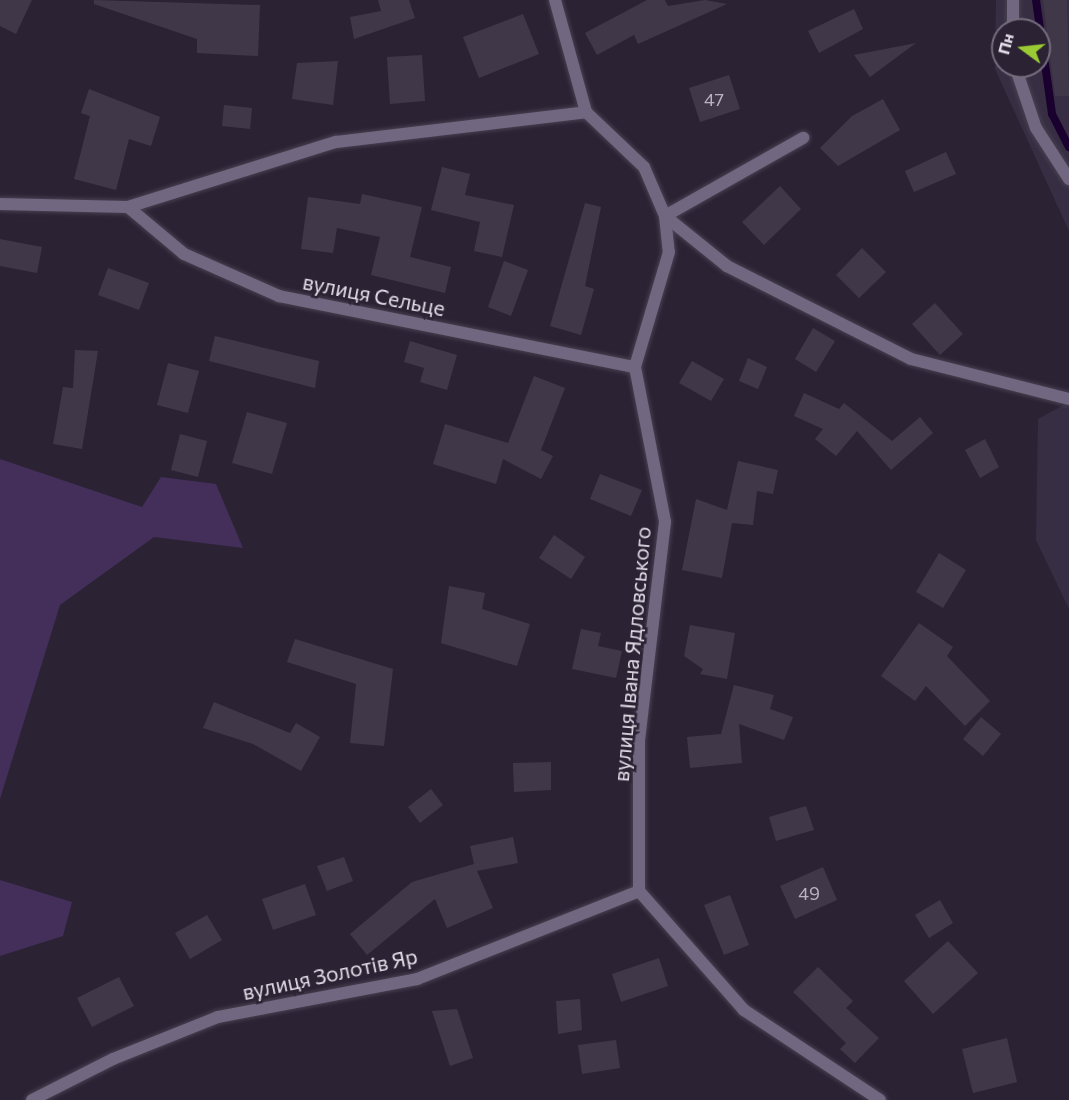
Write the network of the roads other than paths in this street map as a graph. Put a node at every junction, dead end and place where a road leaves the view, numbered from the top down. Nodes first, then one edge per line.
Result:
1 (555, 0) edge
2 (1013, 0) edge
3 (1013, 18) edge
4 (1019, 78) edge
5 (586, 112) junction
6 (803, 138) dead end
7 (1069, 179) edge
8 (0, 204) edge
9 (128, 207) junction
10 (665, 216) junction
11 (634, 367) junction
12 (1069, 399) edge
13 (639, 891) junction
14 (32, 1100) edge
15 (880, 1100) edge

1 - 5 street
2 - 3 street
4 - 7 street
5 - 9 street
5 - 10 street, вулиця Івана Ядловського
6 - 10 street
8 - 9 street
9 - 11 street, вулиця Сельце
10 - 11 street, вулиця Івана Ядловського
10 - 12 street, вулиця Івана Ядловського
11 - 13 street, вулиця Івана Ядловського
13 - 14 street, вулиця Золотів Яр
13 - 15 street

